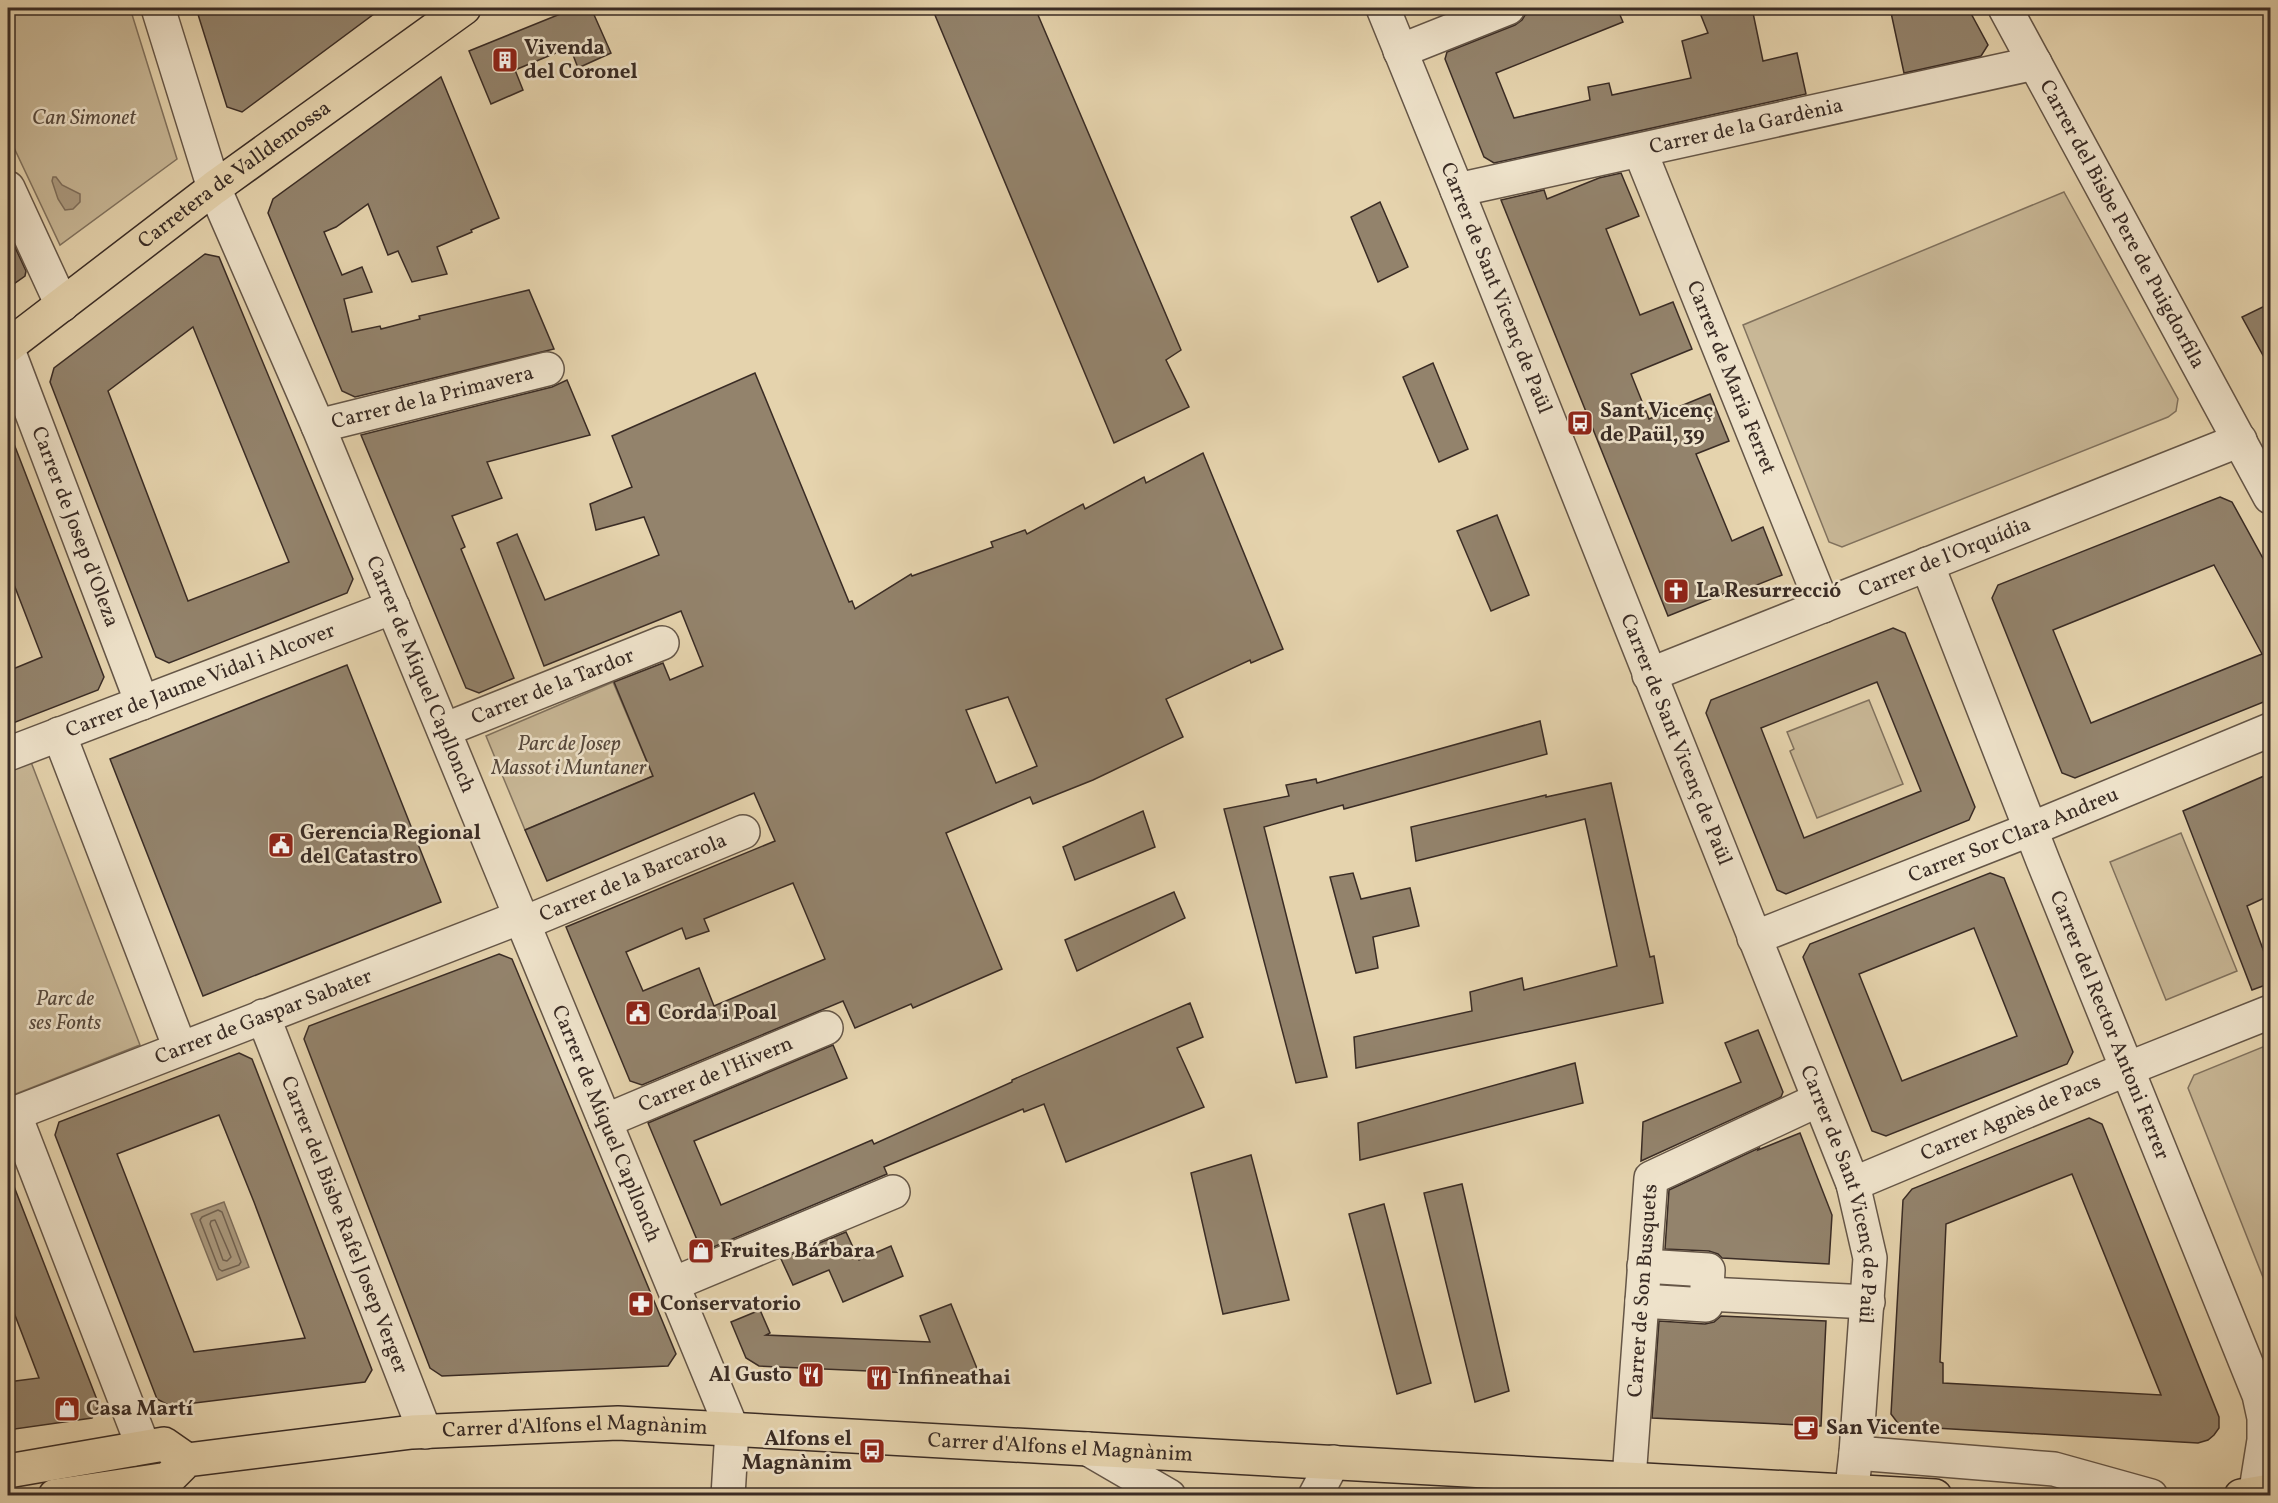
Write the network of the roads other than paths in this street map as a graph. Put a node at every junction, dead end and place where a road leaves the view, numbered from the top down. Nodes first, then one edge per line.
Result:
1 (158, 8) edge
2 (464, 8) edge
3 (1383, 8) edge
4 (1508, 8) edge
5 (2005, 8) edge
6 (1400, 51) junction
7 (2035, 63) junction
8 (1640, 151) junction
9 (8, 188) edge
10 (214, 188) junction
11 (1458, 190) junction
12 (62, 305) junction
13 (8, 348) edge
14 (547, 369) dead end
15 (318, 426) junction
16 (2240, 440) junction
17 (2271, 496) edge
18 (1927, 564) junction
19 (1823, 606) junction
20 (393, 607) junction
21 (662, 643) dead end
22 (1649, 675) junction
23 (142, 703) junction
24 (444, 730) junction
25 (2271, 730) edge
26 (59, 734) junction
27 (8, 754) edge
28 (2031, 829) junction
29 (743, 832) dead end
30 (522, 920) junction
31 (1755, 938) junction
32 (2271, 1012) edge
33 (263, 1016) junction
34 (826, 1028) dead end
35 (180, 1048) junction
36 (2127, 1070) junction
37 (1818, 1100) junction
38 (11, 1114) edge
39 (605, 1121) junction
40 (1853, 1184) junction
41 (893, 1192) dead end
42 (1644, 1266) junction
43 (673, 1284) junction
44 (1707, 1294) junction
45 (1642, 1301) junction
46 (1868, 1302) junction
47 (732, 1429) junction
48 (424, 1432) junction
49 (134, 1449) junction
50 (1088, 1449) junction
51 (1856, 1453) junction
52 (187, 1460) junction
53 (1333, 1462) junction
54 (8, 1471) edge
55 (1629, 1479) junction
56 (1572, 1486) edge
57 (1852, 1493) edge
58 (2256, 1494) edge
59 (55, 1496) edge
60 (728, 1496) edge
61 (1169, 1496) edge
62 (1315, 1496) edge
63 (1935, 1496) edge
64 (2151, 1496) edge

1 - 10 street, Carrer de Miquel Capllonch
2 - 10 main road, Carretera de Valldemossa
3 - 6 street, Carrer de Sant Vicenç de Paül
4 - 6 street
5 - 7 street, Carrer del Bisbe Pere de Puigdorfila
6 - 11 street, Carrer de Sant Vicenç de Paül
7 - 8 street, Carrer de la Gardènia
7 - 16 street, Carrer del Bisbe Pere de Puigdorfila
8 - 11 street, Carrer de la Gardènia
8 - 19 street, Carrer de Maria Ferret
9 - 12 street
10 - 12 main road, Carretera de Valldemossa
10 - 15 street, Carrer de Miquel Capllonch
11 - 22 street, Carrer de Sant Vicenç de Paül
12 - 13 main road, Carretera de Valldemossa
13 - 23 street, Carrer de Josep d'Oleza
14 - 15 street, Carrer de la Primavera
15 - 20 street, Carrer de Miquel Capllonch
16 - 17 street, Carrer del Bisbe Pere de Puigdorfila
16 - 18 street, Carrer de l'Orquídia
18 - 19 street, Carrer de l'Orquídia
18 - 28 street, Carrer del Rector Antoni Ferrer
19 - 22 street, Carrer de l'Orquídia
20 - 23 street, Carrer de Jaume Vidal i Alcover
20 - 24 street, Carrer de Miquel Capllonch
21 - 24 street, Carrer de la Tardor
22 - 31 street, Carrer de Sant Vicenç de Paül
23 - 26 street, Carrer de Jaume Vidal i Alcover
24 - 30 street, Carrer de Miquel Capllonch
25 - 28 street, Carrer Sor Clara Andreu
26 - 27 street, Carrer de Jaume Vidal i Alcover
26 - 35 street
28 - 31 street, Carrer Sor Clara Andreu
28 - 36 street, Carrer del Rector Antoni Ferrer
29 - 30 street, Carrer de la Barcarola
30 - 33 street, Carrer de Gaspar Sabater
30 - 39 street, Carrer de Miquel Capllonch
31 - 37 street, Carrer de Sant Vicenç de Paül
32 - 36 street, Carrer Agnès de Pacs
33 - 35 street, Carrer de Gaspar Sabater
33 - 48 street, Carrer del Bisbe Rafel Josep Verger
34 - 39 street, Carrer de l'Hivern
35 - 38 street, Carrer de Gaspar Sabater
36 - 40 street, Carrer Agnès de Pacs
36 - 58 street, Carrer del Rector Antoni Ferrer
37 - 40 street, Carrer de Sant Vicenç de Paül
37 - 42 street, Carrer de Son Busquets
38 - 49 street
39 - 43 street, Carrer de Miquel Capllonch
40 - 46 street, Carrer de Sant Vicenç de Paül
41 - 43 street
42 - 44 street
42 - 45 street, Carrer de Son Busquets
43 - 47 street, Carrer de Miquel Capllonch
44 - 45 street
44 - 46 street
45 - 55 street, Carrer de Son Busquets
46 - 51 street, Carrer de Sant Vicenç de Paül
47 - 48 main road, Carrer d'Alfons el Magnànim
47 - 50 main road, Carrer d'Alfons el Magnànim
47 - 60 street
48 - 52 main road, Carrer d'Alfons el Magnànim
49 - 52 main road
49 - 54 main road
50 - 53 main road, Carrer d'Alfons el Magnànim
50 - 61 street
51 - 57 street, Carrer de Sant Vicenç de Paül
51 - 64 street
52 - 59 main road
53 - 56 main road, Carrer d'Alfons el Magnànim
53 - 62 street
55 - 56 main road, Carrer d'Alfons el Magnànim
55 - 57 main road, Carrer d'Alfons el Magnànim
57 - 63 main road, Carrer d'Alfons el Magnànim

